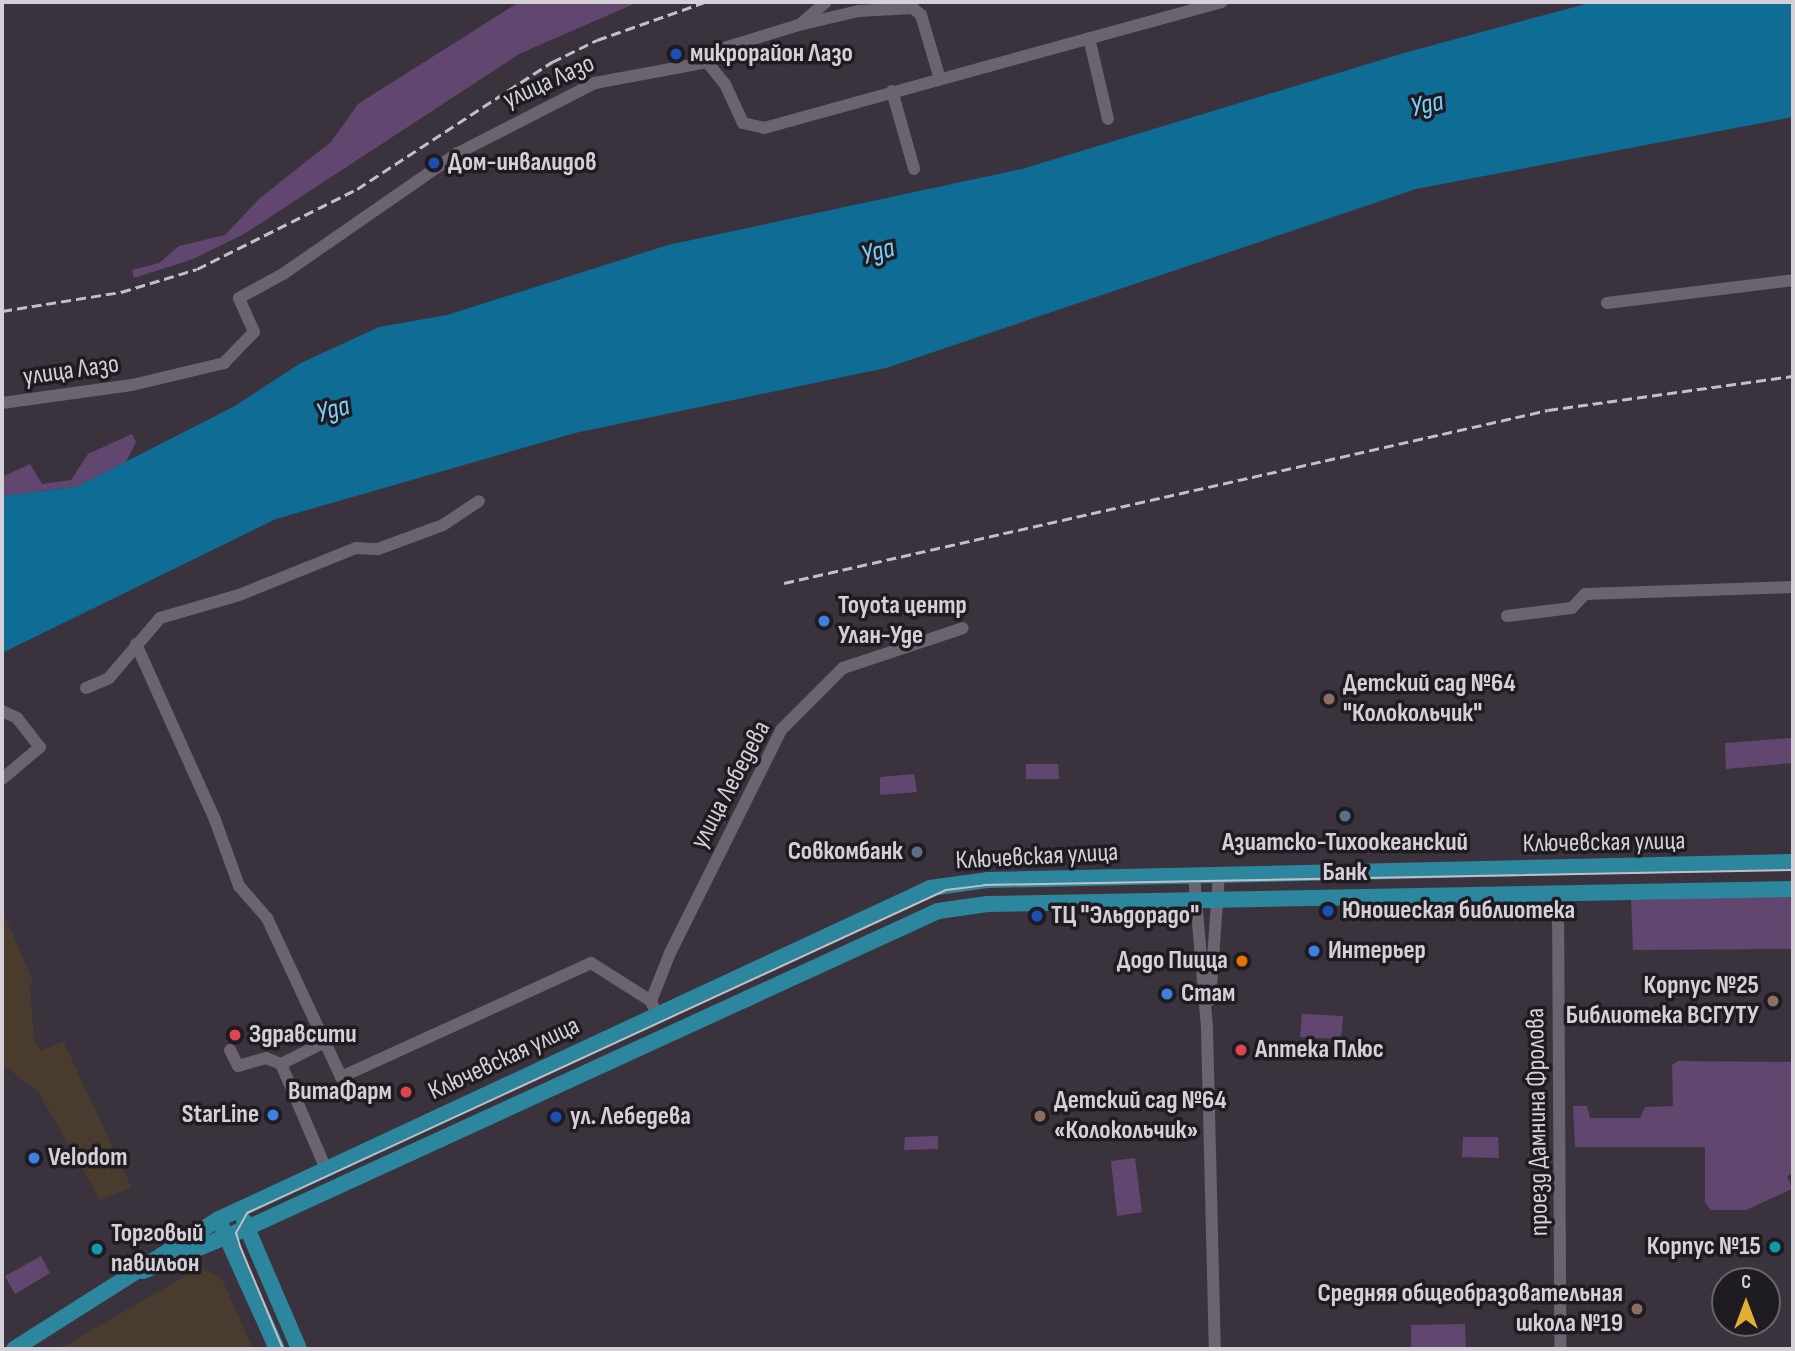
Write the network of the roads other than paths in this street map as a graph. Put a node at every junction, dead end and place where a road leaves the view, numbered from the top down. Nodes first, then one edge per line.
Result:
1 (826, 2) edge
2 (1222, 2) edge
3 (799, 25) junction
4 (1089, 38) junction
5 (708, 62) junction
6 (940, 79) junction
7 (891, 91) junction
8 (1108, 119) dead end
9 (914, 169) dead end
10 (1793, 281) edge
11 (1607, 303) dead end
12 (2, 403) edge
13 (479, 500) dead end
14 (1793, 587) edge
15 (1507, 616) dead end
16 (963, 628) dead end
17 (136, 644) junction
18 (86, 688) dead end
19 (2, 711) edge
20 (2, 779) edge
21 (1793, 862) edge
22 (1219, 875) junction
23 (1194, 876) junction
24 (1793, 889) edge
25 (1558, 894) junction
26 (1220, 901) junction
27 (1194, 902) junction
28 (653, 1008) junction
29 (1207, 1029) junction
30 (323, 1043) junction
31 (230, 1050) dead end
32 (281, 1064) junction
33 (326, 1169) junction
34 (229, 1214) junction
35 (247, 1228) junction
36 (226, 1237) junction
37 (118, 1279) junction
38 (14, 1349) edge
39 (277, 1349) edge
40 (299, 1349) edge
41 (1215, 1349) edge
42 (1560, 1349) edge

1 - 3 street
2 - 4 street
3 - 5 street
3 - 6 street
4 - 6 street
4 - 8 street
5 - 7 street
5 - 12 street, улица Лазо
6 - 7 street
7 - 9 street
10 - 11 street
13 - 17 street
14 - 15 street
16 - 28 street, улица Лебедева
17 - 18 street
17 - 30 street
19 - 20 street
21 - 22 main road, Ключевская улица
22 - 23 main road, Ключевская улица
22 - 26 street
23 - 27 street
23 - 28 main road, Ключевская улица
24 - 25 main road, Ключевская улица
25 - 26 main road, Ключевская улица
25 - 42 street, проезд Дамнина Фролова
26 - 27 main road, Ключевская улица
26 - 29 street
27 - 29 street
27 - 35 main road, Ключевская улица
28 - 30 street
28 - 33 main road, Ключевская улица
29 - 41 street
30 - 32 street
31 - 32 street
32 - 33 street
33 - 34 main road, Ключевская улица
34 - 35 main road
34 - 36 main road
34 - 37 main road, Ключевская улица
35 - 36 main road, Ключевская улица
35 - 40 main road
36 - 37 main road, Ключевская улица
36 - 39 main road
37 - 38 main road

